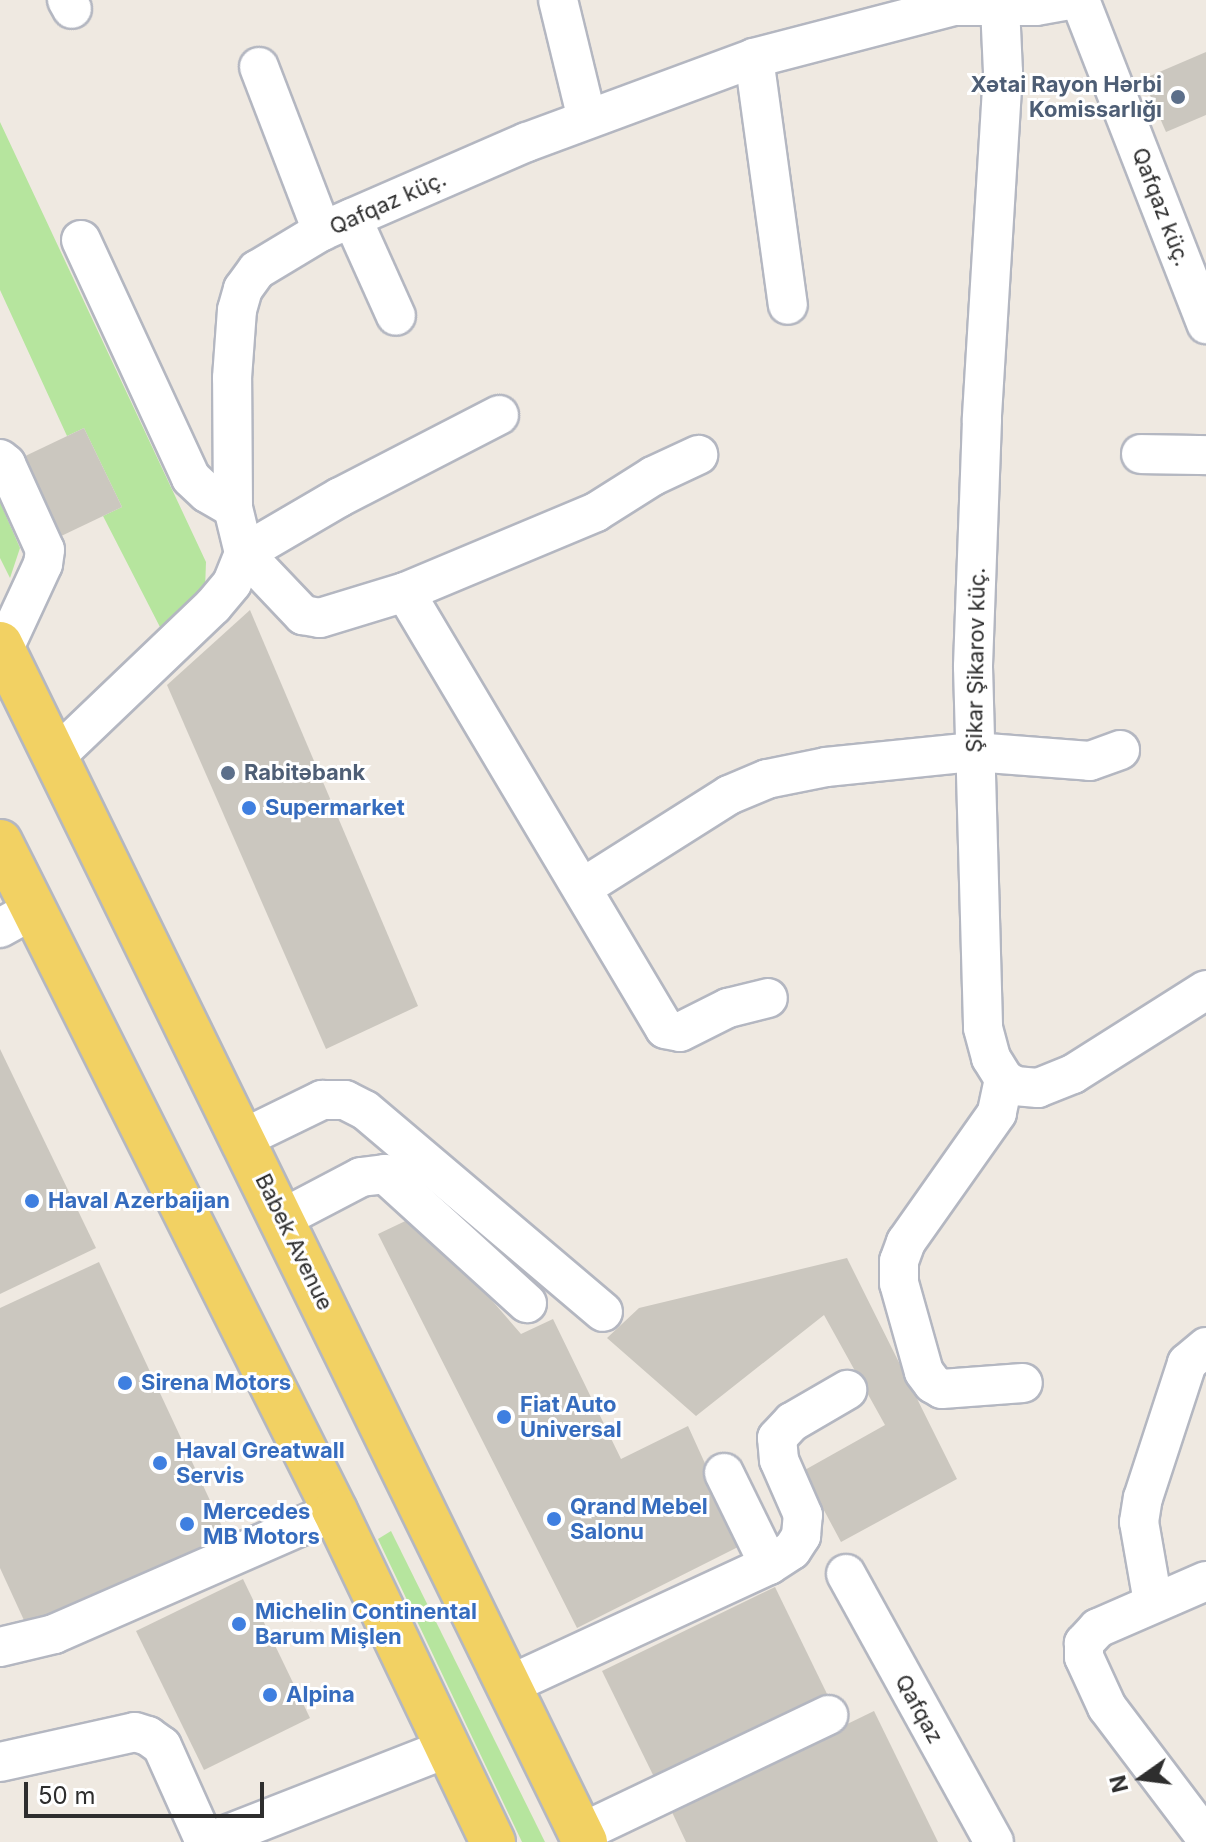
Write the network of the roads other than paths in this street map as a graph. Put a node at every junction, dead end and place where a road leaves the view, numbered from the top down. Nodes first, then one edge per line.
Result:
1 (558, 0) edge
2 (1080, 0) edge
3 (1035, 3) edge
4 (754, 58) junction
5 (259, 67) dead end
6 (587, 119) junction
7 (337, 224) junction
8 (81, 240) dead end
9 (788, 305) dead end
10 (396, 316) dead end
11 (1206, 324) edge
12 (499, 415) dead end
13 (1141, 454) dead end
14 (698, 455) dead end
15 (1206, 455) edge
16 (0, 459) edge
17 (233, 508) junction
18 (244, 553) junction
19 (405, 592) junction
20 (1, 647) edge
21 (1120, 750) dead end
22 (974, 752) junction
23 (56, 756) junction
24 (0, 842) edge
25 (582, 888) junction
26 (16, 919) edge
27 (1206, 990) edge
28 (768, 998) dead end
29 (1004, 1079) junction
30 (244, 1138) junction
31 (283, 1218) junction
32 (527, 1303) dead end
33 (603, 1312) dead end
34 (1206, 1347) edge
35 (1023, 1383) dead end
36 (847, 1390) dead end
37 (724, 1473) dead end
38 (335, 1511) junction
39 (769, 1565) junction
40 (846, 1574) dead end
41 (1206, 1581) edge
42 (1153, 1602) junction
43 (0, 1647) edge
44 (507, 1686) junction
45 (828, 1715) dead end
46 (448, 1748) junction
47 (0, 1762) edge
48 (469, 1789) junction
49 (583, 1838) edge
50 (1206, 1838) edge
51 (206, 1842) edge
52 (493, 1842) edge
53 (511, 1842) edge
54 (994, 1842) edge

1 - 6 street
2 - 11 street, Qafqaz küç.
3 - 4 street, Qafqaz küç.
3 - 22 street, Şikar Şikarov küç.
4 - 6 street, Qafqaz küç.
4 - 9 street
5 - 7 street
6 - 7 street, Qafqaz küç.
7 - 10 street
7 - 17 street, Qafqaz küç.
8 - 17 street
12 - 18 street
13 - 15 street
14 - 19 street
16 - 20 street
17 - 18 street, Qafqaz küç.
18 - 19 street
18 - 23 street
19 - 25 street
20 - 23 main road, Babek Avenue
21 - 22 street
22 - 25 street
22 - 29 street, Şikar Şikarov küç.
23 - 30 main road, Babek Avenue
24 - 26 main road
25 - 28 street
26 - 38 main road
27 - 29 street
29 - 35 street
30 - 31 main road, Babek Avenue
30 - 33 street
31 - 32 street
31 - 44 main road, Babek Avenue
34 - 42 street
36 - 39 street
37 - 39 street
38 - 43 street
38 - 46 main road
39 - 44 street
40 - 54 street, Qafqaz
41 - 42 street
42 - 50 street
44 - 49 main road, Babek Avenue
45 - 49 street
46 - 48 main road
46 - 51 street
47 - 51 street
48 - 52 main road
48 - 53 main road

